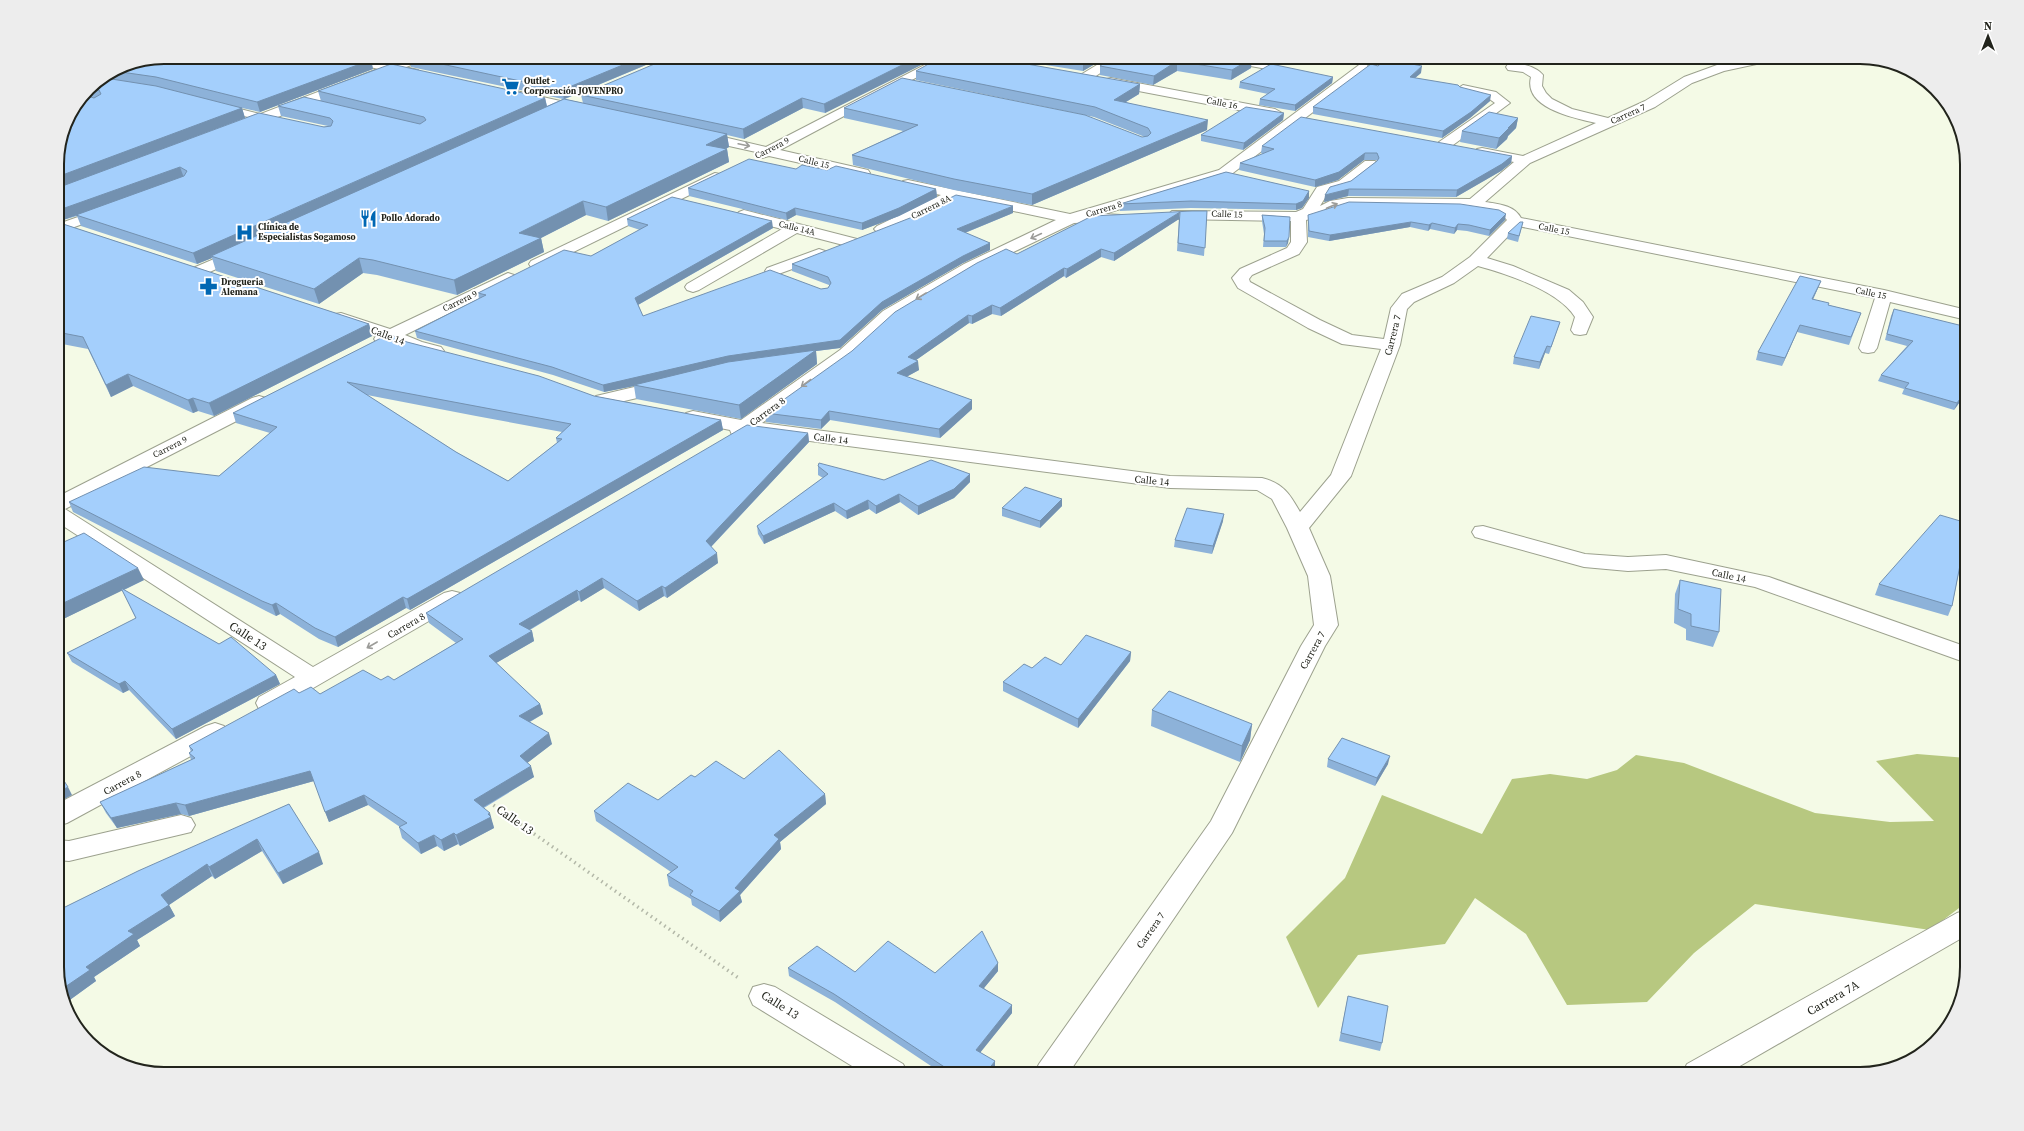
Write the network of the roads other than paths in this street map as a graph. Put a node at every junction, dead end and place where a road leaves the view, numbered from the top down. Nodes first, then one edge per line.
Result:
1 (374, 64) edge
2 (402, 64) edge
3 (662, 64) edge
4 (939, 64) edge
5 (1107, 64) edge
6 (1262, 64) edge
7 (1717, 64) edge
8 (1267, 65) joint
9 (1512, 66) dead end
10 (391, 68) junction
11 (1363, 68) edge
12 (644, 72) edge
13 (1256, 73) edge
14 (1071, 75) edge
15 (429, 76) edge
16 (1086, 77) junction
17 (1463, 89) edge
18 (504, 92) edge
19 (586, 96) edge
20 (303, 102) junction
21 (211, 104) edge
22 (322, 106) edge
23 (564, 106) junction
24 (594, 112) edge
25 (543, 115) edge
26 (264, 118) junction
27 (1298, 118) junction
28 (1313, 120) edge
29 (1609, 122) junction
30 (286, 123) edge
31 (227, 131) edge
32 (685, 132) edge
33 (1429, 142) edge
34 (1444, 145) junction
35 (768, 150) junction
36 (1525, 160) junction
37 (748, 161) edge
38 (1370, 164) edge
39 (727, 171) edge
40 (1224, 173) junction
41 (877, 177) edge
42 (1238, 177) edge
43 (892, 180) edge
44 (954, 195) junction
45 (672, 198) junction
46 (696, 203) edge
47 (1474, 204) junction
48 (112, 208) edge
49 (726, 211) edge
50 (1165, 214) edge
51 (1129, 217) edge
52 (1298, 217) junction
53 (1071, 219) junction
54 (1515, 221) junction
55 (64, 225) edge
56 (64, 227) edge
57 (795, 228) junction
58 (85, 234) edge
59 (862, 238) junction
60 (256, 245) edge
61 (1476, 260) junction
62 (221, 278) edge
63 (794, 280) edge
64 (693, 287) dead end
65 (1884, 295) junction
66 (324, 313) edge
67 (1960, 313) edge
68 (1580, 330) dead end
69 (391, 335) junction
70 (1391, 345) junction
71 (370, 346) edge
72 (1868, 348) dead end
73 (846, 354) junction
74 (452, 356) edge
75 (807, 359) edge
76 (677, 382) edge
77 (270, 396) edge
78 (648, 408) edge
79 (678, 414) edge
80 (745, 427) junction
81 (718, 443) edge
82 (64, 501) edge
83 (64, 517) edge
84 (1298, 528) junction
85 (1483, 532) dead end
86 (472, 587) edge
87 (1960, 653) edge
88 (314, 678) junction
89 (252, 712) edge
90 (231, 723) edge
91 (64, 812) edge
92 (182, 825) dead end
93 (64, 851) edge
94 (1960, 925) edge
95 (764, 996) road end
96 (881, 1067) edge
97 (1055, 1067) edge
98 (1710, 1067) edge

1 - 10 street
2 - 10 street
3 - 12 street
4 - 35 street, Carrera 9
5 - 16 street
6 - 8 street
7 - 29 street, Carrera 7
8 - 13 street
9 - 29 street
10 - 15 street
10 - 20 street
11 - 27 street, Carrera 8
14 - 16 street, Calle 16
16 - 27 street, Calle 16
17 - 34 street
18 - 23 street
19 - 23 street
20 - 22 lane
20 - 26 street
21 - 26 lane
23 - 24 street
23 - 25 street
26 - 30 street
26 - 31 street
27 - 28 street, Calle 16
27 - 40 street, Carrera 8
29 - 36 street, Carrera 7
32 -> 35 street, Calle 15
33 - 34 street
34 - 36 street
35 - 37 street, Carrera 9
35 - 41 street, Calle 15
36 - 47 street, Carrera 7
38 - 52 street
39 - 45 street, Carrera 9
40 - 42 street
40 - 53 street, Carrera 8
43 - 44 street
44 - 53 street
44 - 59 street, Carrera 8A
45 - 46 street
45 - 69 street, Carrera 9
52 -> 47 street, Calle 15
47 - 54 street, Calle 15
48 - 55 lane
49 - 57 street, Calle 14A
50 - 52 street, Calle 15
51 - 53 street
52 - 70 street
53 -> 73 street, Carrera 8
54 - 61 street, Carrera 7
54 - 65 street, Calle 15
56 - 58 street
57 - 59 street, Calle 14A
57 - 64 street
59 - 63 street, Carrera 8A
60 - 62 street
61 - 68 street
61 - 70 street, Carrera 7
65 - 67 street, Calle 15
65 - 72 street
66 - 69 street, Calle 14
69 - 71 street, Carrera 9
69 - 74 street, Calle 14
70 - 84 street, Carrera 7
73 - 75 street
73 -> 80 street, Carrera 8
76 - 78 street
77 - 82 street, Carrera 9
79 - 80 street, Calle 14
80 - 81 street, Carrera 8
80 - 84 street, Calle 14
83 - 88 street, Calle 13
84 - 97 street, Carrera 7
85 - 87 street, Calle 14
86 -> 88 street, Carrera 8
88 - 89 street, Carrera 8
90 - 91 street, Carrera 8
92 - 93 street
94 - 98 street, Carrera 7A
95 - 96 street, Calle 13

